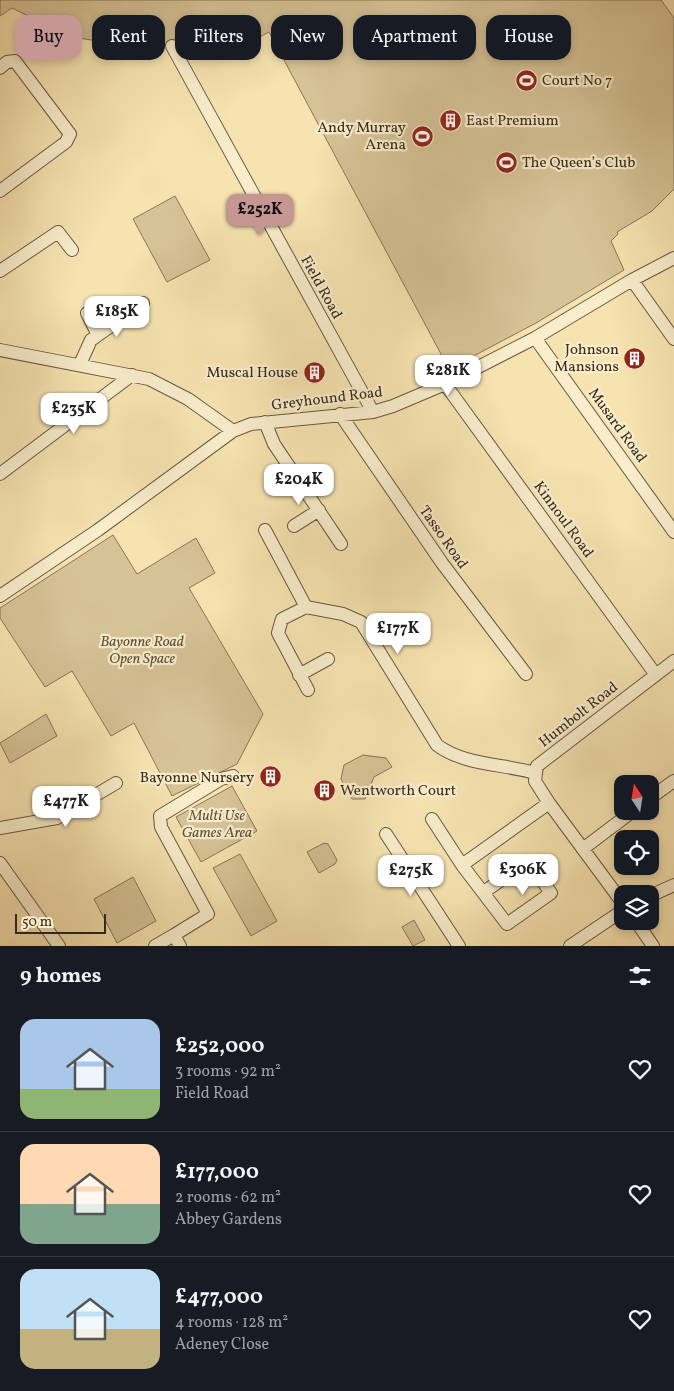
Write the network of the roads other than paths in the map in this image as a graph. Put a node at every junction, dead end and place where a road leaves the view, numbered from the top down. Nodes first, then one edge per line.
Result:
1 (172, 46) dead end
2 (0, 68) edge
3 (0, 191) edge
4 (72, 250) dead end
5 (674, 258) edge
6 (0, 272) edge
7 (632, 280) junction
8 (144, 303) dead end
9 (87, 313) dead end
10 (98, 335) junction
11 (535, 338) junction
12 (674, 339) edge
13 (0, 350) edge
14 (80, 364) junction
15 (132, 375) junction
16 (445, 384) junction
17 (372, 412) junction
18 (340, 414) junction
19 (265, 422) junction
20 (232, 431) junction
21 (0, 474) edge
22 (319, 510) junction
23 (294, 526) dead end
24 (265, 530) dead end
25 (674, 532) edge
26 (341, 544) dead end
27 (0, 596) edge
28 (306, 607) junction
29 (328, 659) dead end
30 (674, 661) edge
31 (526, 674) dead end
32 (299, 675) junction
33 (656, 675) junction
34 (308, 690) dead end
35 (535, 773) junction
36 (232, 776) dead end
37 (674, 781) edge
38 (116, 783) dead end
39 (659, 792) edge
40 (549, 803) junction
41 (432, 818) dead end
42 (621, 820) edge
43 (0, 828) edge
44 (386, 834) dead end
45 (584, 848) junction
46 (0, 863) edge
47 (462, 865) junction
48 (674, 885) edge
49 (614, 891) edge
50 (484, 892) junction
51 (659, 892) edge
52 (614, 916) edge
53 (642, 930) edge
54 (177, 940) edge
55 (59, 946) edge
56 (155, 946) edge
57 (459, 946) edge
58 (570, 946) edge
59 (653, 946) edge

1 - 17 street, Field Road
2 - 3 street
4 - 6 street
5 - 7 street, Greyhound Road
7 - 11 street, Greyhound Road
7 - 12 street
8 - 10 street
9 - 10 street
10 - 14 street
11 - 16 street, Greyhound Road
11 - 25 street, Musard Road
13 - 14 street
14 - 15 street
15 - 20 street
15 - 21 street
16 - 17 street, Greyhound Road
16 - 33 street, Kinnoul Road
17 - 18 street, Greyhound Road
18 - 19 street, Greyhound Road
18 - 31 street, Tasso Road
19 - 20 street, Greyhound Road
19 - 22 street
20 - 27 street, Greyhound Road
22 - 23 street
22 - 26 street
24 - 28 street
28 - 32 street
28 - 35 street
29 - 32 street
30 - 33 street, Humbolt Road
32 - 34 street
33 - 35 street, Humbolt Road
35 - 40 street
36 - 54 street
37 - 39 street
38 - 43 street
40 - 45 street
40 - 47 street
41 - 47 street
42 - 45 street
44 - 57 street
45 - 49 street
46 - 55 street
47 - 50 street
48 - 51 street
50 - 50 street
52 - 58 street
53 - 59 street
54 - 56 street

